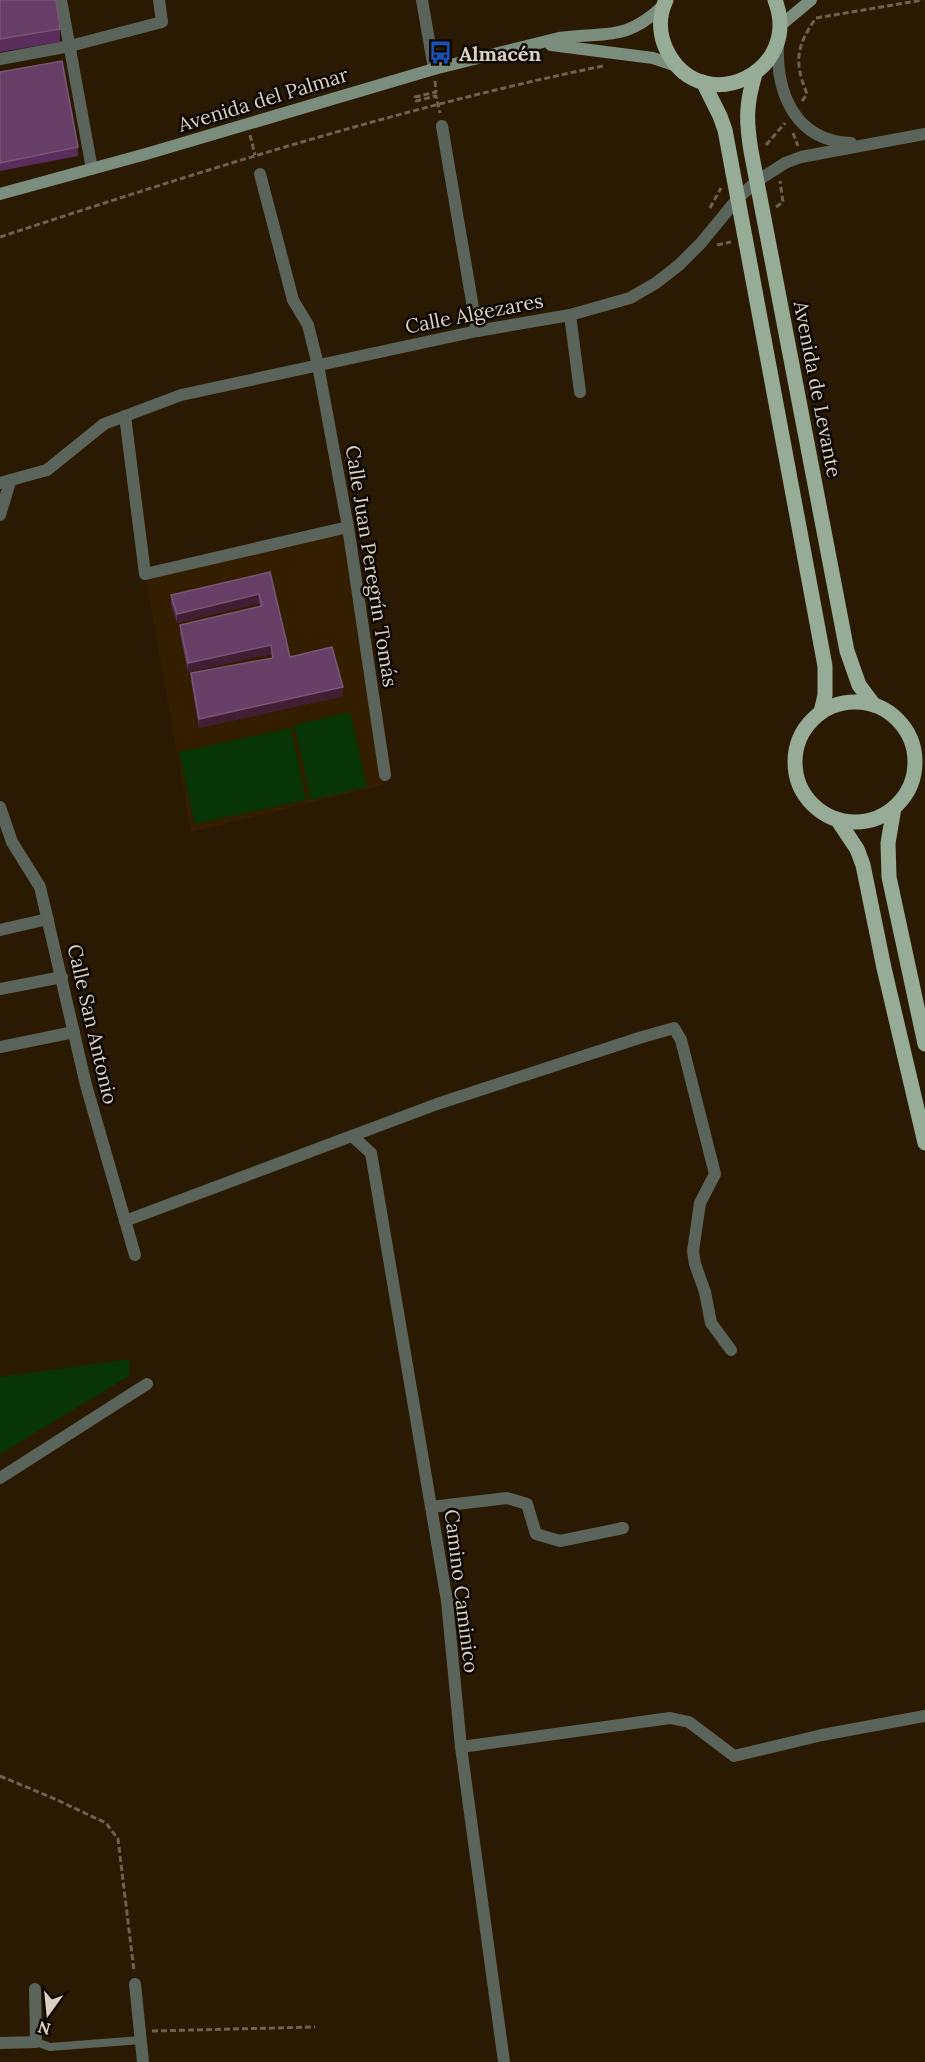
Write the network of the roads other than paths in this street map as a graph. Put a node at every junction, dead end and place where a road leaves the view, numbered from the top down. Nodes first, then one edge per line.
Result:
1 (61, 0) edge
2 (159, 0) edge
3 (422, 0) edge
4 (775, 0) edge
5 (811, 0) edge
6 (664, 3) edge
7 (781, 25) junction
8 (778, 44) junction
9 (538, 45) junction
10 (70, 46) junction
11 (0, 59) edge
12 (677, 66) junction
13 (434, 69) junction
14 (755, 74) junction
15 (703, 82) junction
16 (442, 126) dead end
17 (925, 134) edge
18 (864, 144) junction
19 (92, 170) junction
20 (260, 174) road end
21 (757, 181) junction
22 (0, 194) edge
23 (738, 198) junction
24 (570, 315) junction
25 (477, 331) junction
26 (318, 365) junction
27 (580, 392) dead end
28 (124, 416) junction
29 (5, 483) edge
30 (0, 515) edge
31 (348, 527) junction
32 (874, 705) junction
33 (821, 712) junction
34 (385, 775) dead end
35 (0, 807) edge
36 (894, 808) junction
37 (837, 819) junction
38 (6, 843) edge
39 (48, 919) junction
40 (0, 930) edge
41 (62, 977) junction
42 (0, 989) edge
43 (74, 1032) junction
44 (925, 1044) edge
45 (0, 1047) edge
46 (352, 1136) junction
47 (925, 1143) edge
48 (125, 1221) junction
49 (135, 1255) dead end
50 (731, 1350) dead end
51 (147, 1384) dead end
52 (0, 1478) edge
53 (431, 1507) junction
54 (623, 1528) dead end
55 (925, 1716) edge
56 (461, 1747) junction
57 (135, 1984) road end
58 (35, 1989) dead end
59 (140, 2036) junction
60 (36, 2042) junction
61 (0, 2043) edge
62 (143, 2062) edge
63 (504, 2062) edge

1 - 10 street
2 - 10 street
3 - 13 street
4 - 7 main road
5 - 7 main road
6 - 9 main road, Avenida del Palmar
6 - 12 main road
7 - 8 main road
8 - 14 main road
8 - 18 street
9 - 12 main road, Avenida del Palmar
9 - 13 main road, Avenida del Palmar
10 - 11 street
10 - 19 street
12 - 15 main road
13 - 19 main road, Avenida del Palmar
14 - 15 main road
14 - 21 main road, Avenida de Levante
15 - 23 main road
16 - 25 street
17 - 18 street, Calle Algezares
18 - 21 street, Calle Algezares
19 - 22 main road, Avenida del Palmar
20 - 26 street, Calle Juan Peregrín Tomás
21 - 23 street, Calle Algezares
21 - 32 main road, Avenida de Levante
23 - 24 street, Calle Algezares
23 - 33 main road
24 - 25 street, Calle Algezares
24 - 27 street
25 - 26 street, Calle Algezares
26 - 28 street, Calle Algezares
26 - 31 street, Calle Juan Peregrín Tomás
28 - 29 street, Calle Algezares
28 - 31 street
29 - 30 street
31 - 34 street, Calle Juan Peregrín Tomás
32 - 33 main road
32 - 36 main road
33 - 37 main road
35 - 38 street, Calle San Antonio
36 - 37 main road
36 - 44 main road
37 - 47 main road
38 - 39 street, Calle San Antonio
39 - 40 street
39 - 41 street, Calle San Antonio
41 - 42 street
41 - 43 street, Calle San Antonio
43 - 45 street
43 - 48 street, Calle San Antonio
46 - 48 street
46 - 50 street
46 - 53 street, Camino Caminico
48 - 49 street, Calle San Antonio
51 - 52 street
53 - 54 street
53 - 56 street, Camino Caminico
55 - 56 street
56 - 63 street, Camino Caminico
57 - 59 street
58 - 60 street
59 - 60 lane
59 - 62 street
60 - 61 street

